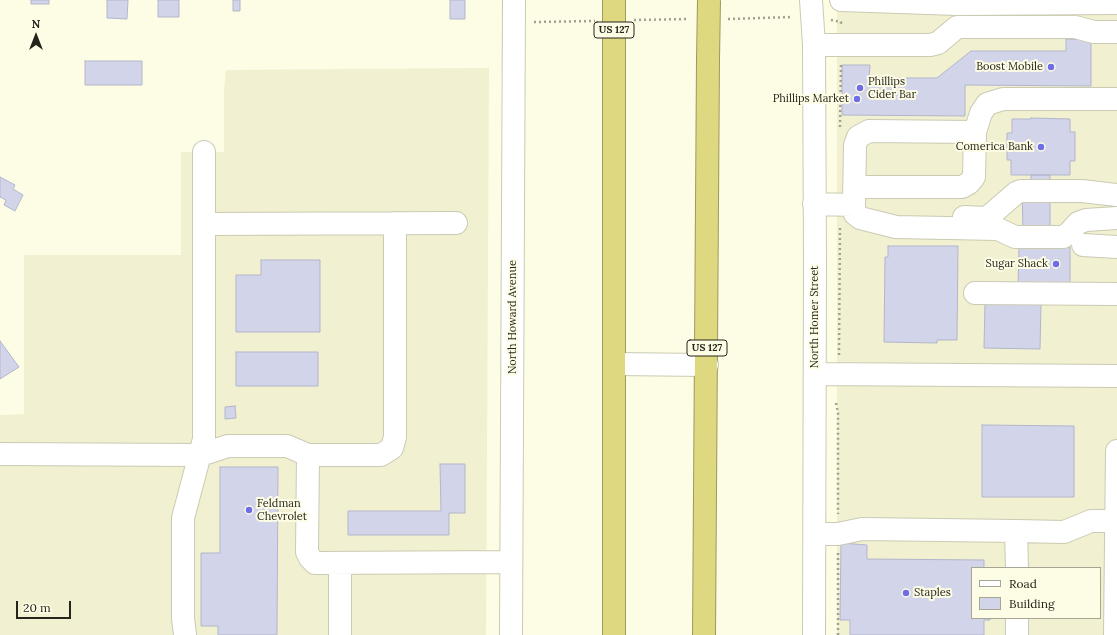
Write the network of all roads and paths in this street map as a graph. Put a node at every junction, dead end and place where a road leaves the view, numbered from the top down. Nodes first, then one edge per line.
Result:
1 (514, 0) edge
2 (614, 0) edge
3 (709, 0) edge
4 (841, 0) edge
5 (1029, 2) edge
6 (1117, 3) edge
7 (957, 4) junction
8 (812, 9) edge
9 (727, 18) dead end
10 (696, 19) dead end
11 (602, 20) dead end
12 (633, 20) dead end
13 (514, 24) junction
14 (957, 27) junction
15 (1117, 32) edge
16 (814, 45) junction
17 (841, 45) junction
18 (1117, 99) edge
19 (975, 132) junction
20 (840, 133) dead end
21 (204, 152) dead end
22 (1117, 195) edge
23 (814, 204) junction
24 (854, 204) junction
25 (1117, 218) edge
26 (395, 223) junction
27 (456, 223) dead end
28 (204, 224) junction
29 (1082, 245) dead end
30 (1117, 247) edge
31 (975, 293) dead end
32 (1117, 294) edge
33 (614, 364) junction
34 (707, 365) junction
35 (815, 374) junction
36 (838, 374) junction
37 (1117, 376) edge
38 (1117, 451) edge
39 (0, 454) edge
40 (200, 455) junction
41 (308, 455) junction
42 (1116, 521) junction
43 (1016, 531) junction
44 (815, 534) junction
45 (838, 534) junction
46 (1116, 556) edge
47 (511, 562) junction
48 (340, 563) junction
49 (1017, 567) edge
50 (1017, 619) edge
51 (186, 635) edge
52 (340, 635) edge
53 (511, 635) edge
54 (614, 635) edge
55 (704, 635) edge
56 (814, 635) edge
57 (838, 635) edge
58 (1017, 635) edge
59 (1115, 635) edge

1 - 13 street, North Howard Avenue
2 - 33 highway, US 127, bridge
3 - 34 highway, US 127, bridge
4 - 7 street
5 - 6 street
5 - 7 street
7 - 14 street
8 - 9 path
8 - 16 street, North Homer Street
8 - 17 path
10 - 12 path
11 - 13 path
13 - 47 street, North Howard Avenue
14 - 15 street
14 - 17 street
16 - 17 street
16 - 23 street, North Homer Street
17 - 20 path
18 - 19 street
19 - 24 street
19 - 24 street
21 - 28 street
22 - 24 street
23 - 24 street
23 - 35 street, North Homer Street
24 - 25 street
24 - 36 path
26 - 27 street
26 - 28 street
26 - 41 street
28 - 40 street
29 - 30 street
31 - 32 street
33 - 34 street
33 - 54 highway, US 127
34 - 55 highway, US 127
35 - 36 street
35 - 44 street, North Homer Street
36 - 37 street
36 - 45 path
38 - 42 street
39 - 40 street
40 - 41 street
40 - 51 street
41 - 48 street
42 - 43 street
42 - 46 street
43 - 45 street
43 - 49 street
44 - 45 street
44 - 56 street, North Homer Street
45 - 57 path
46 - 59 street
47 - 48 street
47 - 53 street, North Howard Avenue
48 - 52 street
50 - 58 street

